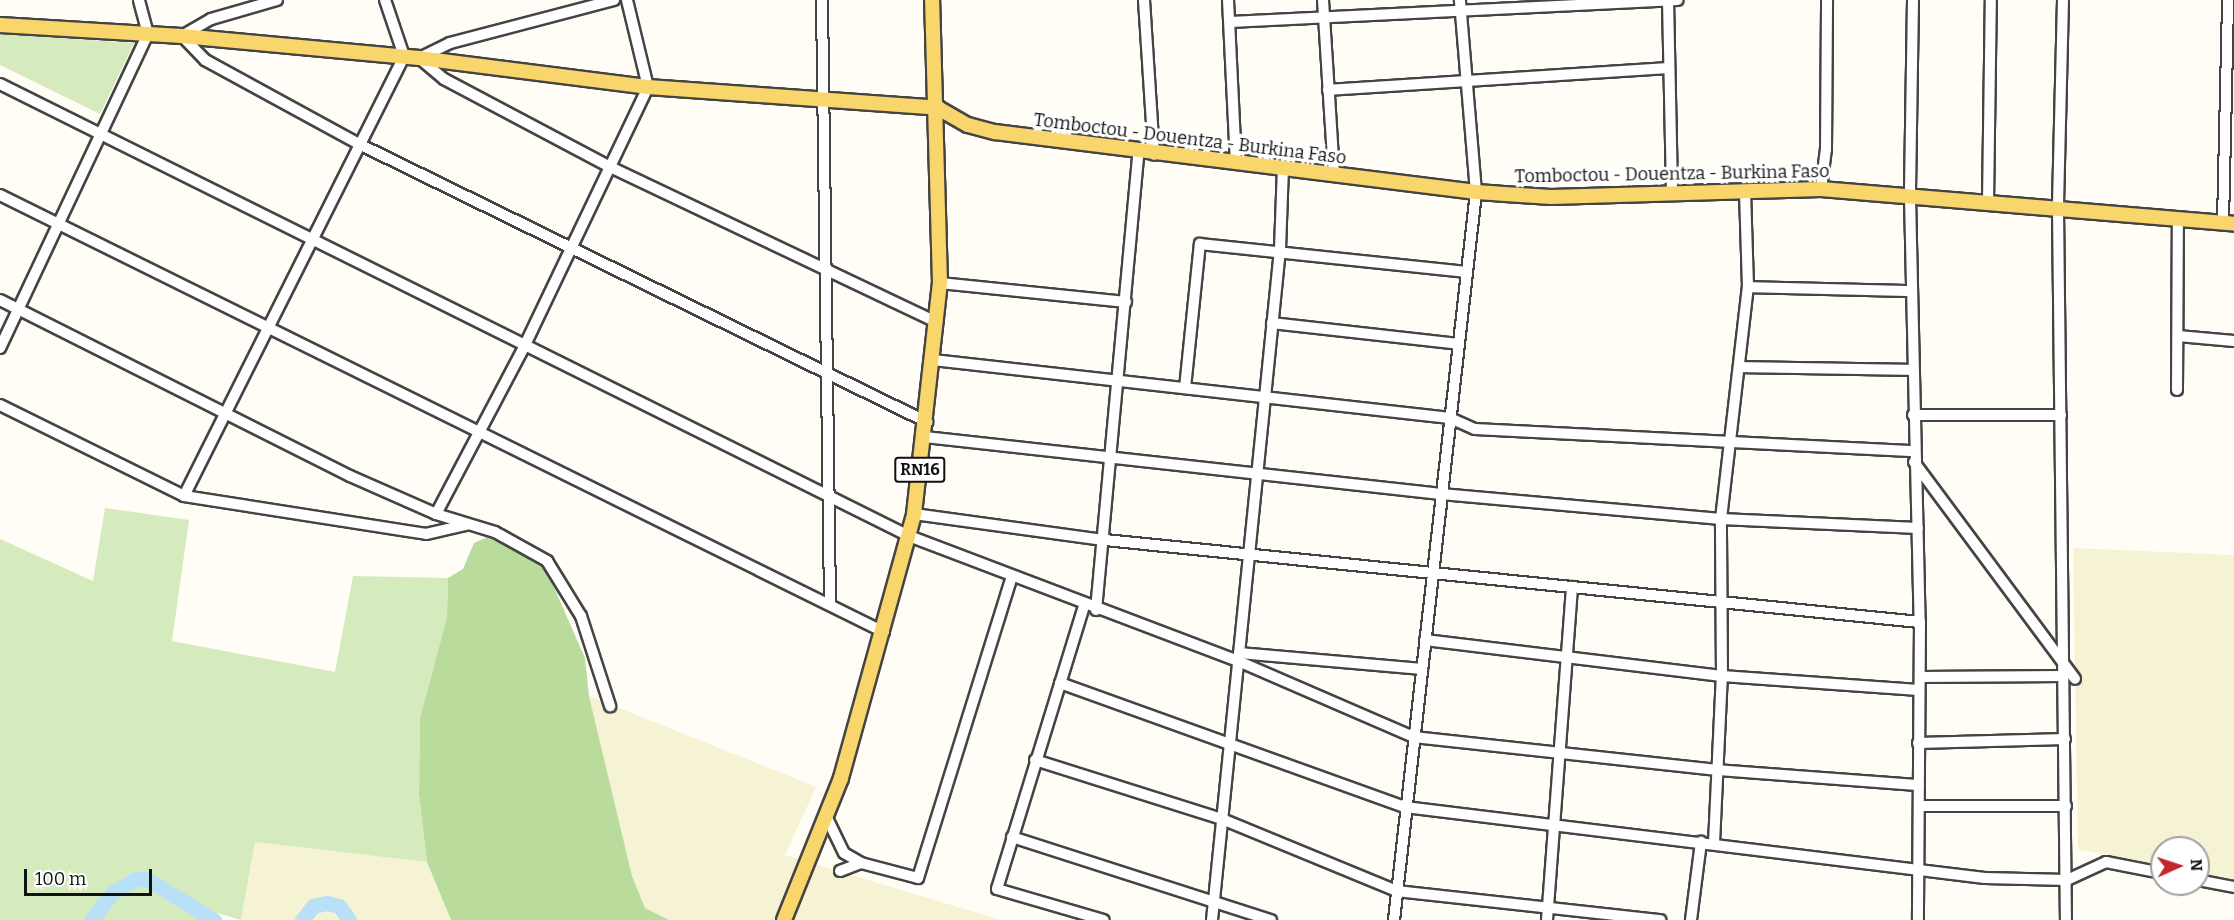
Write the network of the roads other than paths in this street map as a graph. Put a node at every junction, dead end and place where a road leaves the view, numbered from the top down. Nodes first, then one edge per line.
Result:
1 (139, 0) edge
2 (277, 0) edge
3 (386, 0) edge
4 (614, 0) edge
5 (627, 0) edge
6 (822, 0) edge
7 (932, 0) edge
8 (1144, 0) edge
9 (1228, 0) edge
10 (1323, 0) edge
11 (1668, 0) edge
12 (1677, 0) edge
13 (1827, 0) edge
14 (1913, 0) edge
15 (1991, 0) edge
16 (2062, 0) edge
17 (2228, 0) edge
18 (1460, 5) edge
19 (1324, 18) junction
20 (1230, 22) junction
21 (0, 25) edge
22 (148, 34) junction
23 (182, 36) junction
24 (404, 56) junction
25 (419, 58) junction
26 (1667, 68) junction
27 (1466, 80) junction
28 (0, 84) edge
29 (648, 87) junction
30 (1328, 90) junction
31 (824, 100) junction
32 (938, 108) junction
33 (103, 135) junction
34 (357, 143) junction
35 (1138, 153) junction
36 (1154, 155) junction
37 (1236, 164) junction
38 (610, 167) junction
39 (1283, 169) junction
40 (1334, 175) junction
41 (1821, 189) junction
42 (1746, 190) junction
43 (1476, 192) junction
44 (1672, 194) junction
45 (0, 195) edge
46 (1910, 197) junction
47 (1988, 203) junction
48 (2058, 209) junction
49 (2178, 219) junction
50 (60, 224) junction
51 (2229, 224) edge
52 (309, 241) junction
53 (570, 248) junction
54 (1280, 249) junction
55 (1467, 272) junction
56 (825, 273) junction
57 (940, 283) junction
58 (1748, 287) junction
59 (1912, 291) junction
60 (0, 300) edge
61 (1126, 302) junction
62 (19, 309) junction
63 (937, 322) junction
64 (1272, 323) junction
65 (267, 326) junction
66 (2178, 336) junction
67 (2234, 341) edge
68 (1458, 344) junction
69 (524, 347) junction
70 (0, 348) edge
71 (933, 360) junction
72 (1741, 366) junction
73 (1913, 370) junction
74 (826, 374) junction
75 (1119, 382) junction
76 (1185, 388) junction
77 (2177, 390) dead end
78 (1265, 396) junction
79 (0, 405) edge
80 (224, 412) junction
81 (1914, 415) junction
82 (2061, 415) junction
83 (1450, 418) junction
84 (927, 422) junction
85 (478, 431) junction
86 (925, 437) junction
87 (1729, 444) junction
88 (1113, 455) junction
89 (1914, 456) junction
90 (1257, 472) junction
91 (1441, 494) junction
92 (184, 496) junction
93 (829, 496) junction
94 (436, 514) junction
95 (914, 514) junction
96 (1721, 519) junction
97 (466, 525) junction
98 (1918, 528) junction
99 (909, 536) junction
100 (1105, 540) junction
101 (1249, 554) junction
102 (1432, 573) junction
103 (1012, 578) junction
104 (1572, 586) junction
105 (1722, 602) junction
106 (830, 605) junction
107 (1084, 606) junction
108 (1096, 610) junction
109 (1920, 622) junction
110 (884, 632) junction
111 (1425, 640) junction
112 (1239, 657) junction
113 (1567, 657) junction
114 (2064, 662) junction
115 (1422, 669) junction
116 (1722, 676) junction
117 (1920, 677) junction
118 (2070, 678) junction
119 (1060, 683) junction
120 (1919, 690) junction
121 (610, 706) dead end
122 (1414, 737) junction
123 (2065, 739) junction
124 (1918, 743) junction
125 (1230, 747) junction
126 (1559, 753) junction
127 (1035, 760) junction
128 (1717, 770) junction
129 (1918, 785) junction
130 (1919, 806) junction
131 (2066, 806) junction
132 (1405, 807) junction
133 (826, 816) junction
134 (1222, 819) junction
135 (1554, 827) junction
136 (1012, 837) junction
137 (1701, 842) junction
138 (1714, 843) junction
139 (861, 863) junction
140 (1921, 868) junction
141 (840, 871) dead end
142 (2150, 871) edge
143 (2067, 880) junction
144 (2210, 882) edge
145 (2234, 887) edge
146 (1397, 891) junction
147 (1214, 899) junction
148 (1548, 908) junction
149 (784, 920) edge
150 (1104, 920) edge
151 (1212, 920) edge
152 (1271, 920) edge
153 (1394, 920) edge
154 (1547, 920) edge
155 (1660, 920) edge
156 (1691, 920) edge
157 (1918, 920) edge
158 (2066, 920) edge

1 - 22 street
2 - 23 street
3 - 24 street
4 - 25 street
5 - 29 street
6 - 31 street
7 - 32 main road, RN16
8 - 36 street
9 - 20 street
10 - 19 street
11 - 12 street
11 - 18 street
11 - 26 street
13 - 41 street
14 - 46 street
15 - 47 street
16 - 48 street
17 - 51 street
18 - 19 street
18 - 27 street
19 - 20 street
19 - 30 street
20 - 37 street
21 - 22 main road
22 - 23 main road
22 - 33 street
23 - 24 main road
23 - 34 street
24 - 25 main road
24 - 34 street
25 - 29 main road
25 - 38 street
26 - 27 street
26 - 44 street
27 - 30 street
27 - 43 street
28 - 33 street
29 - 31 main road
29 - 38 street
30 - 40 street
31 - 32 main road
31 - 56 street
32 - 35 main road, Tomboctou - Douentza - Burkina Faso
32 - 57 main road, RN16
33 - 50 street
33 - 52 street
34 - 52 street
34 - 53 street
35 - 36 main road, Tomboctou - Douentza - Burkina Faso
35 - 61 street
36 - 37 main road, Tomboctou - Douentza - Burkina Faso
37 - 39 main road, Tomboctou - Douentza - Burkina Faso
38 - 53 street
38 - 56 street
39 - 40 main road, Tomboctou - Douentza - Burkina Faso
39 - 54 street
40 - 43 main road, Tomboctou - Douentza - Burkina Faso
41 - 42 main road, Tomboctou - Douentza - Burkina Faso
41 - 46 main road, Tomboctou - Douentza - Burkina Faso
42 - 44 main road, Tomboctou - Douentza - Burkina Faso
42 - 58 street
43 - 44 main road, Tomboctou - Douentza - Burkina Faso
43 - 55 street
45 - 50 street
46 - 47 main road, Tomboctou - Douentza - Burkina Faso
46 - 59 street
47 - 48 main road, Tomboctou - Douentza - Burkina Faso
48 - 49 main road, Tomboctou - Douentza - Burkina Faso
48 - 82 street
49 - 51 main road, Tomboctou - Douentza - Burkina Faso
49 - 66 street
50 - 62 street
50 - 65 street
52 - 65 street
52 - 69 street
53 - 69 street
53 - 74 street
54 - 55 street
54 - 64 street
54 - 76 street
55 - 68 street
56 - 63 street
56 - 74 street
57 - 61 street
57 - 63 main road, RN16
58 - 59 street
58 - 72 street
59 - 73 street
60 - 62 street
61 - 75 street
62 - 70 street
62 - 80 street
63 - 71 main road, RN16
64 - 68 street
64 - 78 street
65 - 80 street
65 - 85 street
66 - 67 street
66 - 77 street
68 - 83 street
69 - 85 street
69 - 93 street
71 - 75 street
71 - 84 main road, RN16
72 - 73 street
72 - 87 street
73 - 81 street
74 - 84 street
74 - 93 street
75 - 76 street
75 - 88 street
76 - 78 street
78 - 83 street
78 - 90 street
79 - 92 street
80 - 92 street
80 - 94 street
81 - 82 street
81 - 89 street
82 - 114 street
83 - 87 street
83 - 91 street
84 - 86 main road, RN16
85 - 94 street
85 - 106 street
86 - 88 street
86 - 95 main road, RN16
87 - 89 street
87 - 96 street
88 - 90 street
88 - 100 street
89 - 98 street
89 - 114 street
90 - 91 street
90 - 101 street
91 - 96 street
91 - 102 street
92 - 97 street
93 - 99 street
93 - 106 street
94 - 97 street
95 - 99 main road, RN16
95 - 100 street
96 - 98 street
96 - 105 street
97 - 121 street
98 - 109 street
99 - 103 street
99 - 110 main road, RN16
100 - 101 street
100 - 108 street
101 - 102 street
101 - 112 street
102 - 104 street
102 - 111 street
103 - 107 street
103 - 139 street
104 - 105 street
104 - 113 street
105 - 109 street
105 - 116 street
106 - 110 street
107 - 108 street
107 - 119 street
108 - 112 street
109 - 117 street
110 - 133 main road, RN16
111 - 113 street
111 - 115 street
112 - 115 street
112 - 122 street
112 - 125 street
113 - 116 street
113 - 126 street
114 - 118 street
115 - 122 street
116 - 120 street
116 - 128 street
117 - 118 street
117 - 120 street
118 - 123 street
119 - 125 street
119 - 127 street
120 - 124 street
122 - 126 street
122 - 132 street
123 - 124 street
123 - 131 street
124 - 129 street
125 - 132 street
125 - 134 street
126 - 128 street
126 - 135 street
127 - 134 street
127 - 136 street
128 - 129 street
128 - 138 street
129 - 130 street
130 - 131 street
130 - 140 street
131 - 143 street
132 - 135 street
132 - 146 street
133 - 139 street
133 - 149 main road, RN16
134 - 146 street
134 - 147 street
135 - 137 street
135 - 148 street
136 - 147 street
136 - 150 street
137 - 138 street
137 - 156 street
138 - 140 street
139 - 141 street
140 - 143 street
140 - 157 street
142 - 143 street
143 - 158 street
144 - 145 street
146 - 148 street
146 - 153 street
147 - 151 street
147 - 152 street
148 - 154 street
148 - 155 street

